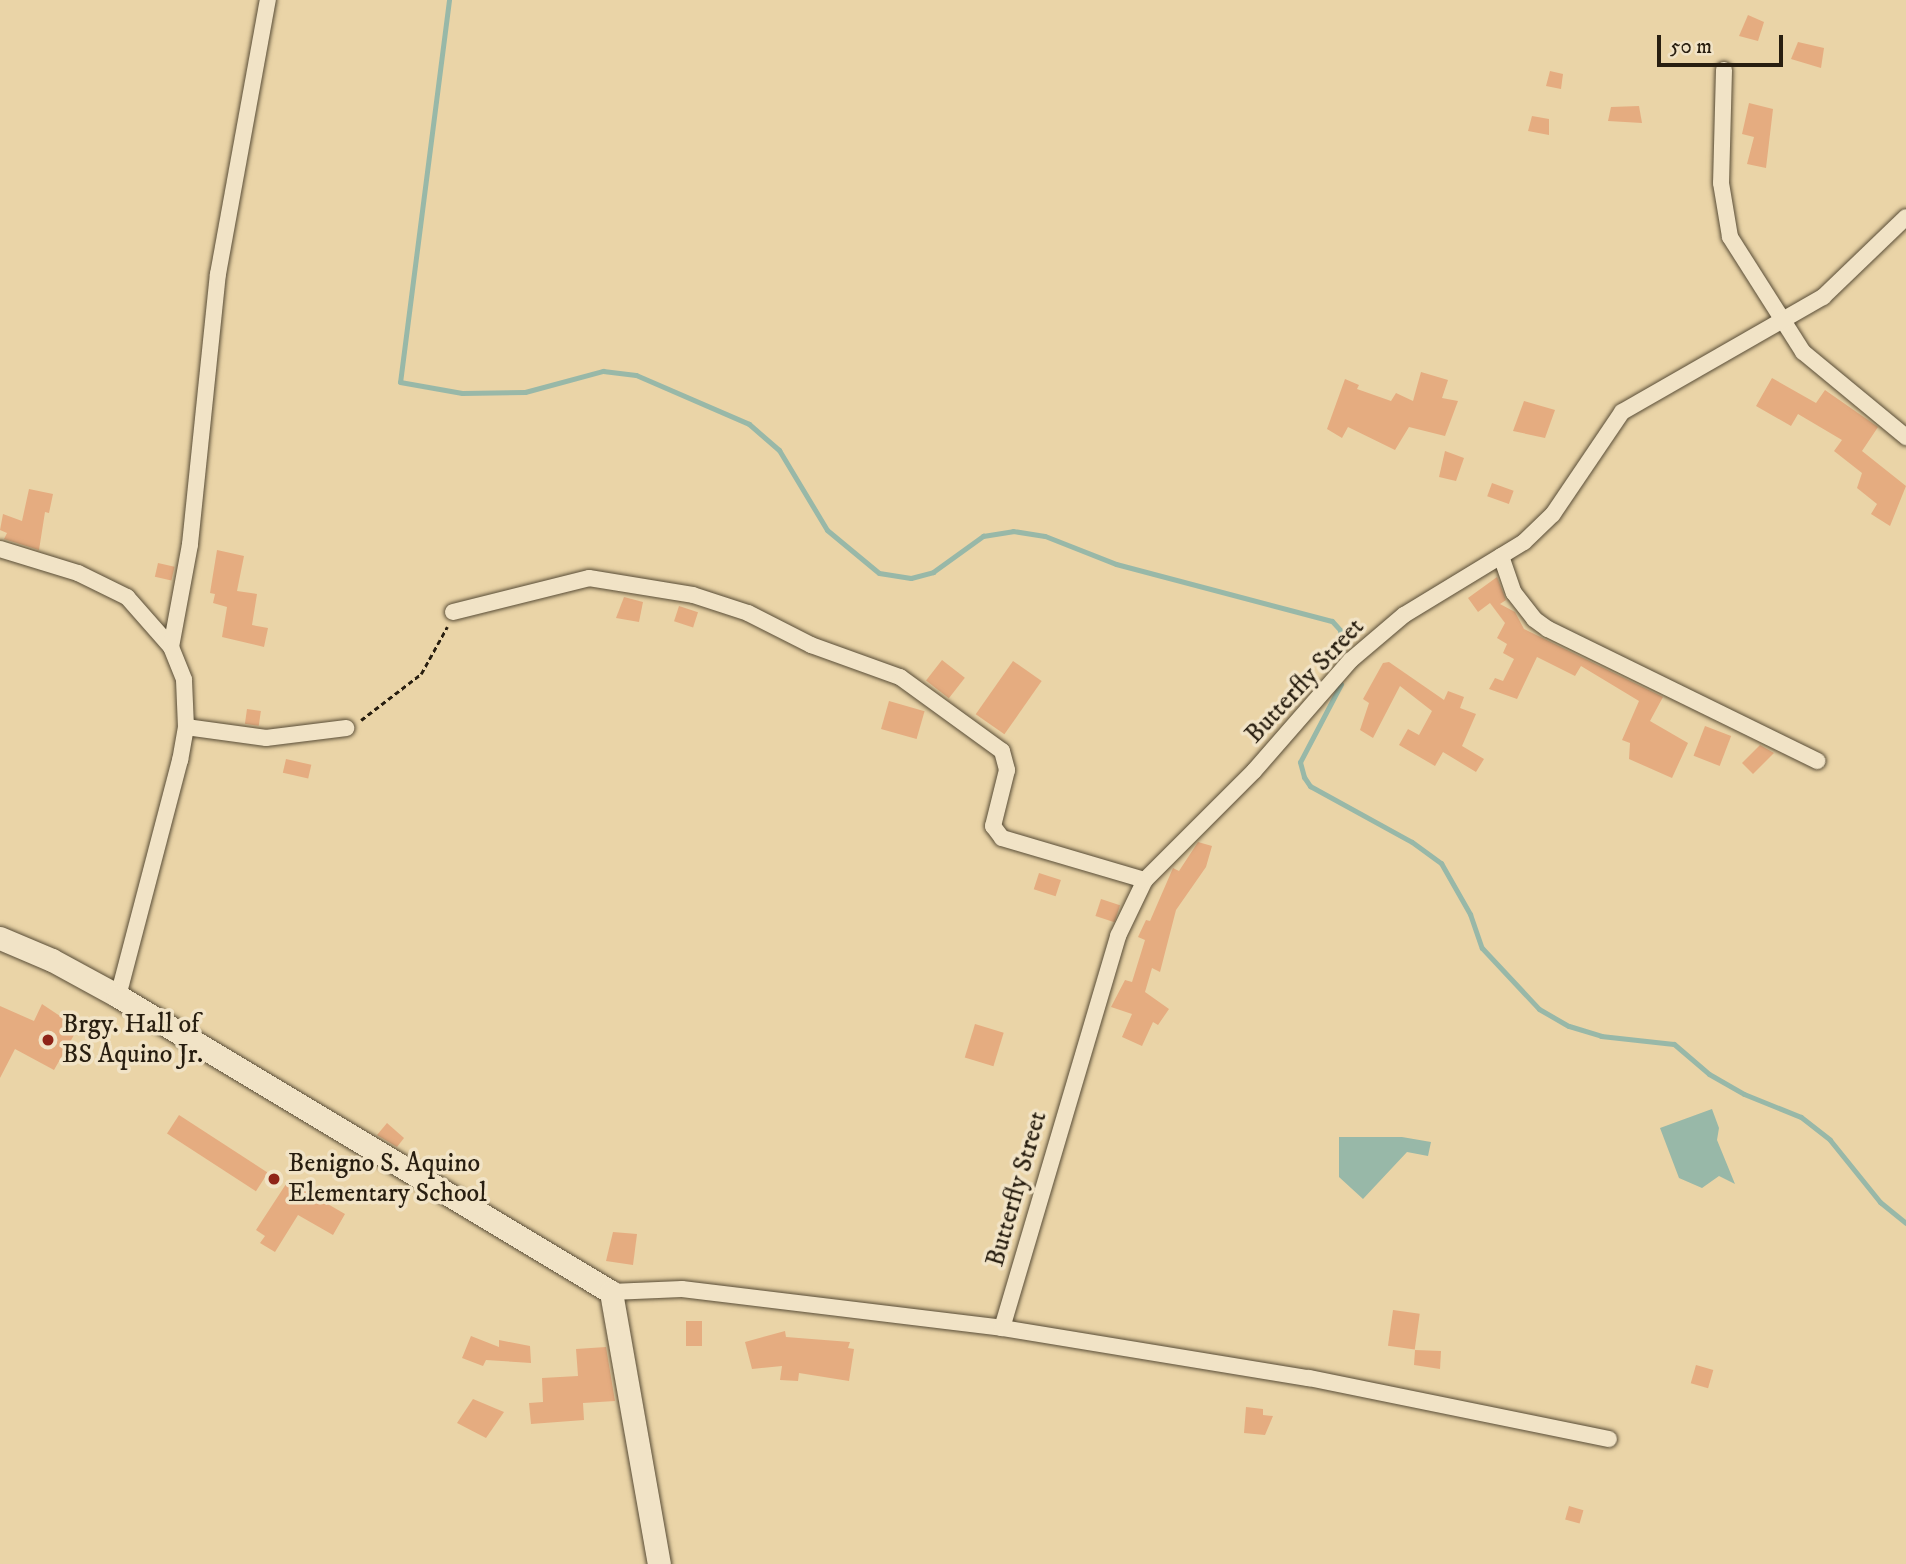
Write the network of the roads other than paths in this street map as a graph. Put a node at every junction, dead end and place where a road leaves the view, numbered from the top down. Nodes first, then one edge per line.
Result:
1 (268, 0) edge
2 (1724, 70) dead end
3 (1906, 217) edge
4 (1781, 324) junction
5 (1906, 437) edge
6 (0, 549) edge
7 (1501, 556) junction
8 (453, 612) road end
9 (171, 647) junction
10 (186, 727) junction
11 (346, 728) road end
12 (1817, 761) dead end
13 (1145, 880) junction
14 (0, 938) edge
15 (118, 996) junction
16 (611, 1292) junction
17 (1002, 1328) junction
18 (1609, 1439) dead end
19 (659, 1564) edge

1 - 9 street
2 - 4 street
3 - 4 street, Butterfly Street
4 - 5 street
4 - 7 street, Butterfly Street
6 - 9 street
7 - 12 street
7 - 13 street, Butterfly Street
8 - 13 street
9 - 10 street
10 - 11 street
10 - 15 street
13 - 17 street, Butterfly Street
14 - 15 street
15 - 16 street
16 - 17 street
16 - 19 street
17 - 18 street

